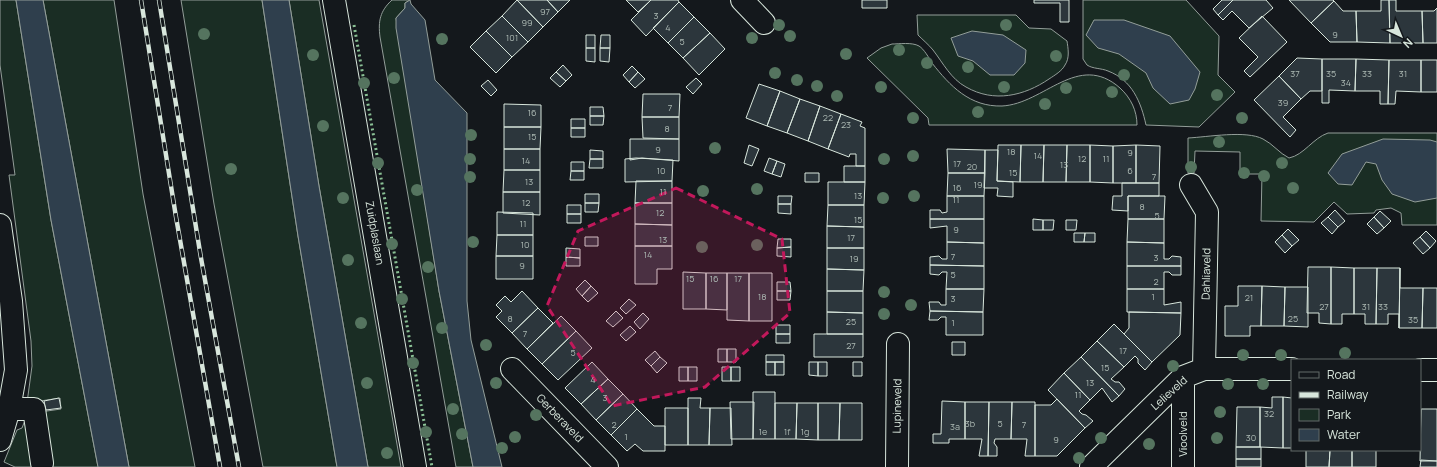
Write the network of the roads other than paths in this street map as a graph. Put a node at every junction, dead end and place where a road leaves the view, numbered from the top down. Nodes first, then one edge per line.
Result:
1 (334, 0) edge
2 (742, 0) edge
3 (764, 23) dead end
4 (1191, 184) dead end
5 (0, 225) edge
6 (898, 344) dead end
7 (512, 369) dead end
8 (1204, 369) junction
9 (1291, 369) edge
10 (1421, 370) edge
11 (1437, 370) edge
12 (1183, 377) junction
13 (9, 408) junction
14 (0, 440) edge
15 (42, 463) dead end
16 (415, 467) edge
17 (607, 467) edge
18 (896, 467) edge
19 (1091, 467) edge
20 (1183, 467) edge

1 - 16 street, Zuidplaslaan
2 - 3 street
4 - 8 street, Dahliaveld
5 - 13 street
6 - 18 street, Lupineveld
7 - 17 street, Gerberaveld
8 - 9 street, Lelieveld
8 - 12 street, Lelieveld
10 - 11 street
12 - 19 street, Lelieveld
12 - 20 street, Vioolveld
13 - 14 street
13 - 15 street

